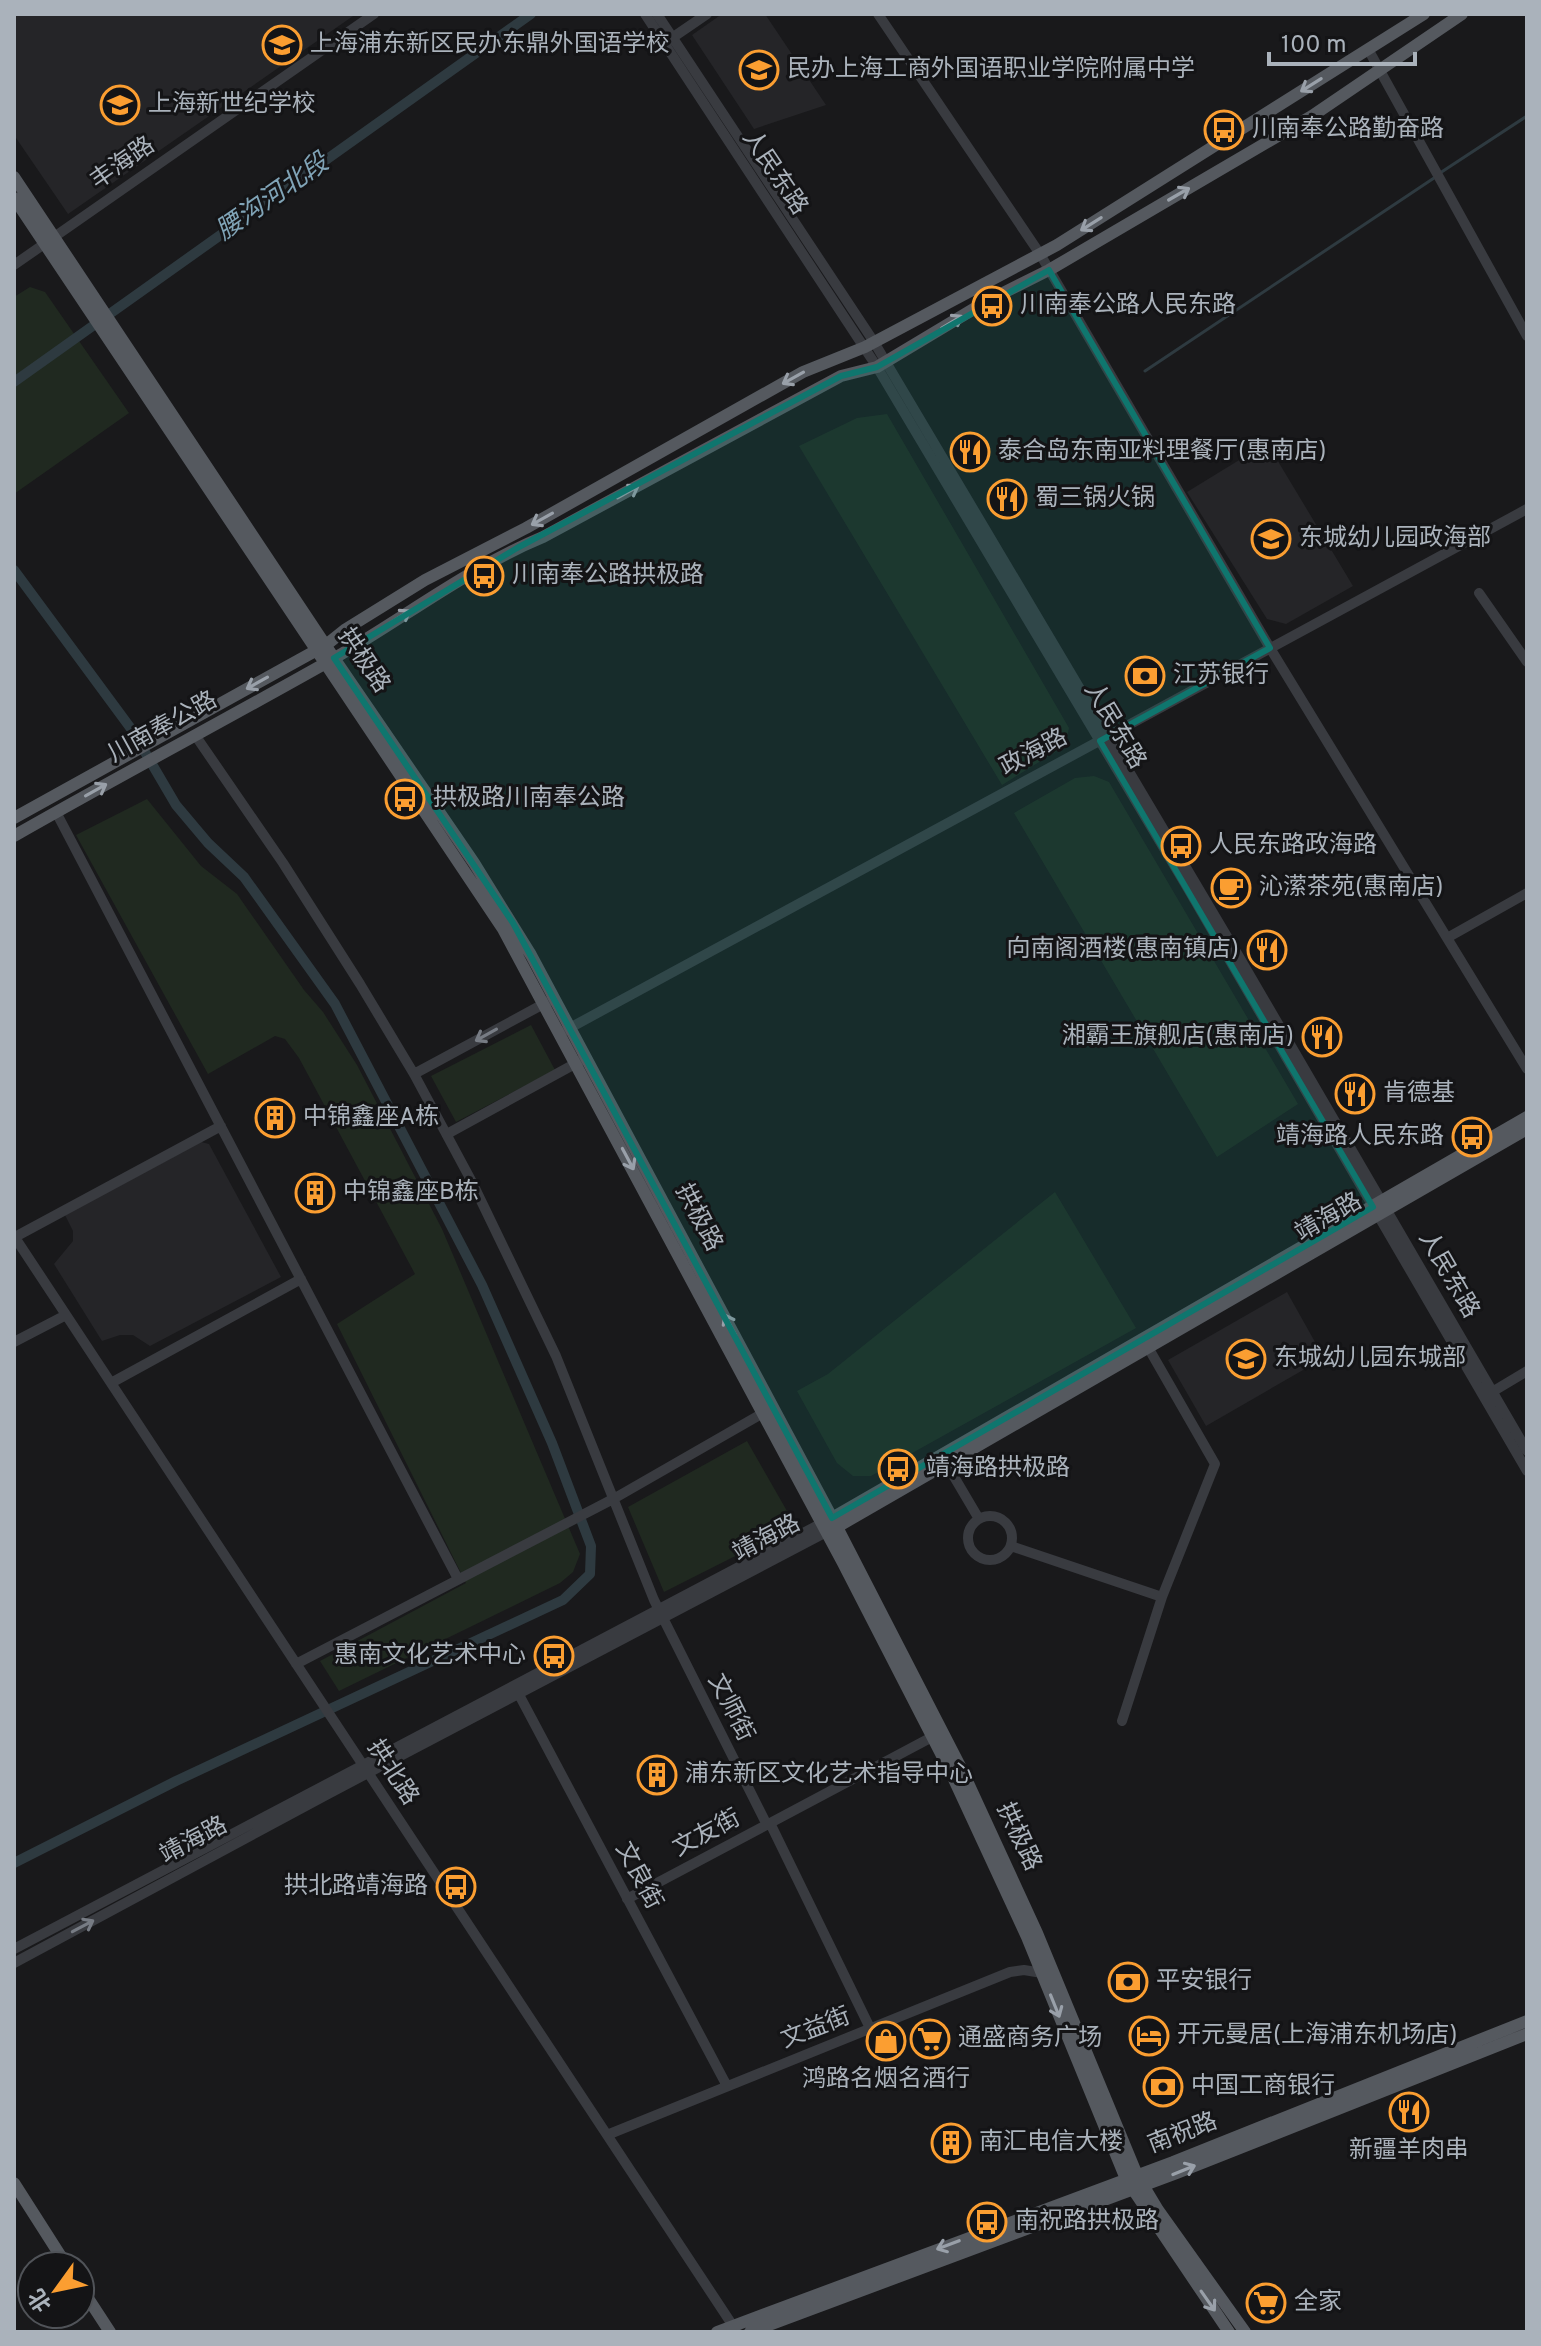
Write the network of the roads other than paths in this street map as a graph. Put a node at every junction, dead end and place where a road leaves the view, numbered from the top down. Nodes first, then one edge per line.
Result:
1 (374, 14) edge
2 (645, 14) edge
3 (657, 14) edge
4 (707, 14) edge
5 (878, 14) edge
6 (1424, 14) edge
7 (1462, 14) edge
8 (669, 40) junction
9 (1368, 49) junction
10 (1379, 70) junction
11 (14, 177) edge
12 (14, 198) edge
13 (50, 240) junction
14 (1040, 254) junction
15 (14, 265) edge
16 (1049, 270) junction
17 (1527, 336) edge
18 (869, 345) junction
19 (881, 364) junction
20 (1527, 509) edge
21 (1479, 593) dead end
22 (321, 648) junction
23 (1270, 648) junction
24 (329, 661) junction
25 (1527, 662) edge
26 (195, 735) junction
27 (1104, 738) junction
28 (56, 812) junction
29 (14, 818) edge
30 (14, 836) edge
31 (1527, 893) edge
32 (1447, 938) junction
33 (550, 1000) junction
34 (565, 1030) junction
35 (582, 1060) junction
36 (1527, 1069) edge
37 (414, 1074) junction
38 (1527, 1117) edge
39 (221, 1126) junction
40 (1527, 1129) edge
41 (447, 1134) junction
42 (1380, 1208) junction
43 (15, 1236) edge
44 (301, 1279) junction
45 (66, 1315) junction
46 (14, 1342) edge
47 (1147, 1343) junction
48 (1527, 1371) edge
49 (111, 1383) junction
50 (1492, 1392) junction
51 (763, 1413) junction
52 (1527, 1451) edge
53 (944, 1460) junction
54 (1527, 1471) edge
55 (615, 1498) junction
56 (979, 1519) junction
57 (829, 1525) junction
58 (1011, 1546) junction
59 (458, 1579) junction
60 (1162, 1597) junction
61 (660, 1614) junction
62 (296, 1664) junction
63 (516, 1690) junction
64 (1122, 1721) dead end
65 (932, 1737) junction
66 (365, 1769) junction
67 (769, 1824) junction
68 (627, 1899) junction
69 (14, 1949) edge
70 (14, 1963) edge
71 (1042, 1973) junction
72 (1527, 2021) edge
73 (871, 2030) junction
74 (1527, 2034) edge
75 (727, 2086) junction
76 (607, 2135) junction
77 (14, 2183) edge
78 (1134, 2183) junction
79 (57, 2250) edge
80 (96, 2311) edge
81 (735, 2329) edge
82 (110, 2332) edge
83 (717, 2332) edge
84 (750, 2332) edge
85 (1229, 2332) edge
86 (1245, 2332) edge

1 - 13 street, 丰海路
2 - 8 street, 人民东路
3 - 8 street, 人民东路
4 - 8 street
5 - 14 street
6 - 9 main road, 川南奉公路
7 - 10 main road, 川南奉公路
8 - 18 street, 人民东路
9 - 10 street
9 -> 14 main road, 川南奉公路
16 -> 10 main road, 川南奉公路
10 - 17 street
11 - 13 main road, 拱极路
12 - 13 main road, 拱极路
13 - 15 street, 丰海路
13 - 22 main road, 拱极路
14 - 16 street
14 - 18 main road, 川南奉公路
19 -> 16 main road, 川南奉公路
16 - 23 street
18 - 19 street, 人民东路
18 -> 22 main road, 川南奉公路
24 -> 19 main road, 川南奉公路
19 - 27 street, 人民东路
20 - 23 street, 政海路
21 - 25 street
22 - 24 main road, 拱极路
22 -> 29 main road, 川南奉公路
23 - 27 street, 政海路
23 - 32 street
24 - 26 main road, 川南奉公路
24 - 33 main road, 拱极路
28 -> 26 main road, 川南奉公路
26 - 37 street, 文师街
27 - 34 street, 政海路
27 - 42 street, 人民东路
28 - 30 main road, 川南奉公路
28 - 39 street
31 - 32 street
32 - 36 street
33 - 34 main road, 拱极路
33 -> 37 street
34 - 35 main road, 拱极路
35 - 41 street
35 -> 51 main road, 拱极路
57 -> 35 main road, 拱极路
37 - 41 street, 文师街
38 - 42 main road, 靖海路
39 - 43 street
39 - 44 street
40 - 42 main road, 靖海路
41 - 55 street, 文师街
42 - 47 main road, 靖海路
42 - 50 street, 人民东路
42 - 54 street, 人民东路
43 - 45 street, 拱北路
44 - 49 street
44 - 59 street
45 - 46 street
45 - 49 street, 拱北路
47 - 53 main road, 靖海路
47 - 60 street
48 - 50 street
49 - 62 street, 拱北路
50 - 52 street, 人民东路
51 - 55 street
51 - 57 main road, 拱极路
53 - 56 street
53 - 57 main road, 靖海路
55 - 59 street
55 - 61 street, 文师街
56 - 58 street
56 - 58 street
57 - 61 street, 靖海路
57 - 65 main road, 拱极路
57 - 78 main road, 拱极路
58 - 60 street
59 - 62 street
60 - 64 street
61 - 63 street, 靖海路
61 - 67 street, 文师街
62 - 66 street, 拱北路
63 - 66 street, 靖海路
63 - 68 street, 文良街
65 - 67 street, 文友街
65 - 71 main road, 拱极路
66 - 69 street, 靖海路
70 -> 66 street, 靖海路
66 - 76 street, 拱北路
67 - 68 street, 文友街
67 - 73 street, 文师街
68 - 75 street, 文良街
71 - 73 street, 文益街
71 -> 78 main road, 拱极路
72 - 78 main road, 南祝路
73 - 75 street, 文益街
78 -> 74 main road, 南祝路
75 - 76 street, 文益街
76 - 81 street, 拱北路
77 - 79 main road
78 -> 81 main road, 南祝路
78 - 84 main road, 南祝路
78 -> 85 main road, 拱极路
78 - 86 main road, 拱极路
80 - 82 main road
81 - 83 main road, 南祝路

